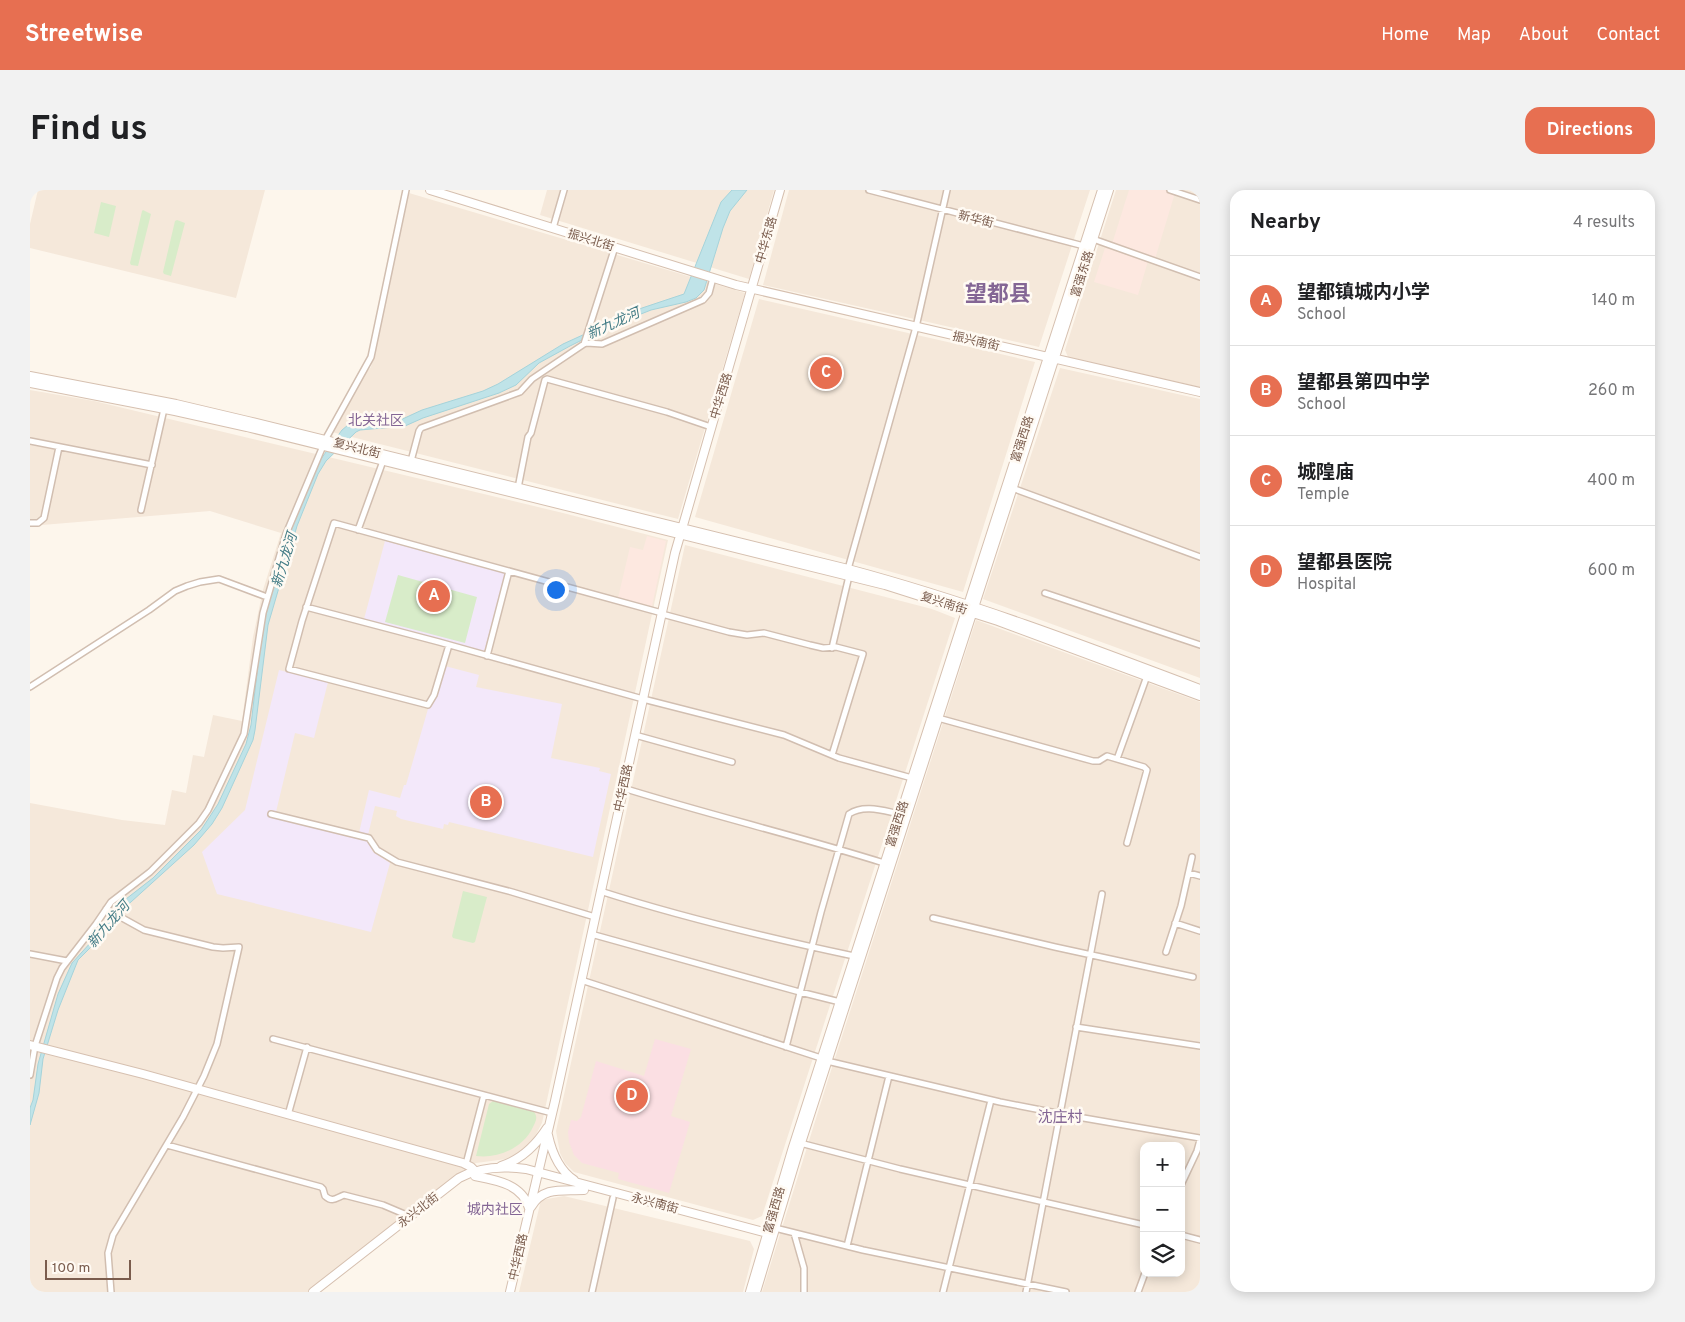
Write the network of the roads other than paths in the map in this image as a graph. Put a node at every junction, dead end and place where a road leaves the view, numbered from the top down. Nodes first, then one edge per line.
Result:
1 (406, 190) edge
2 (430, 190) edge
3 (564, 190) edge
4 (780, 190) edge
5 (869, 190) edge
6 (947, 190) edge
7 (1102, 190) edge
8 (1109, 190) edge
9 (1170, 190) edge
10 (1200, 200) edge
11 (942, 210) junction
12 (553, 228) junction
13 (1093, 240) junction
14 (1084, 246) junction
15 (616, 248) junction
16 (1200, 277) edge
17 (712, 278) junction
18 (752, 289) junction
19 (916, 327) junction
20 (585, 343) junction
21 (1051, 358) junction
22 (30, 376) edge
23 (30, 383) edge
24 (1200, 392) edge
25 (164, 409) junction
26 (711, 427) junction
27 (30, 441) edge
28 (326, 443) junction
29 (59, 447) junction
30 (343, 448) junction
31 (383, 461) junction
32 (411, 461) junction
33 (152, 465) junction
34 (518, 488) junction
35 (1012, 488) junction
36 (142, 510) dead end
37 (30, 524) edge
38 (358, 530) junction
39 (681, 531) junction
40 (1200, 557) edge
41 (509, 571) junction
42 (849, 572) junction
43 (1045, 593) dead end
44 (268, 597) junction
45 (306, 607) junction
46 (970, 608) junction
47 (662, 614) junction
48 (1200, 644) edge
49 (449, 645) junction
50 (832, 648) junction
51 (487, 656) junction
52 (1147, 676) junction
53 (30, 687) edge
54 (1200, 689) edge
55 (1200, 696) edge
56 (643, 698) junction
57 (938, 718) junction
58 (635, 735) junction
59 (832, 755) junction
60 (1117, 759) junction
61 (732, 762) dead end
62 (912, 778) junction
63 (623, 788) junction
64 (271, 814) dead end
65 (900, 814) junction
66 (1127, 843) dead end
67 (839, 849) junction
68 (1192, 857) dead end
69 (884, 863) junction
70 (1188, 873) junction
71 (1200, 876) edge
72 (600, 892) junction
73 (1102, 894) dead end
74 (106, 909) junction
75 (595, 917) junction
76 (933, 918) dead end
77 (1175, 923) junction
78 (1200, 931) edge
79 (591, 934) junction
80 (812, 947) junction
81 (1166, 952) dead end
82 (30, 954) edge
83 (1090, 955) junction
84 (854, 956) junction
85 (67, 961) junction
86 (1193, 977) dead end
87 (581, 980) junction
88 (800, 992) junction
89 (840, 1002) junction
90 (1076, 1027) junction
91 (272, 1039) dead end
92 (32, 1046) edge
93 (1200, 1046) edge
94 (307, 1047) junction
95 (786, 1047) junction
96 (824, 1060) junction
97 (30, 1075) edge
98 (889, 1076) junction
99 (198, 1089) junction
100 (484, 1095) junction
101 (991, 1100) junction
102 (552, 1113) junction
103 (288, 1114) junction
104 (1060, 1114) junction
105 (548, 1128) junction
106 (1200, 1139) edge
107 (800, 1143) junction
108 (167, 1145) junction
109 (868, 1161) junction
110 (466, 1164) junction
111 (488, 1169) junction
112 (475, 1174) junction
113 (537, 1174) junction
114 (1185, 1176) edge
115 (578, 1182) junction
116 (970, 1186) junction
117 (584, 1190) junction
118 (613, 1198) junction
119 (1043, 1202) junction
120 (528, 1212) junction
121 (409, 1216) junction
122 (1140, 1224) edge
123 (794, 1233) junction
124 (770, 1234) junction
125 (1185, 1236) edge
126 (1200, 1240) edge
127 (847, 1246) junction
128 (949, 1268) junction
129 (1144, 1277) edge
130 (1027, 1284) junction
131 (111, 1292) edge
132 (313, 1292) edge
133 (321, 1292) edge
134 (510, 1292) edge
135 (592, 1292) edge
136 (750, 1292) edge
137 (756, 1292) edge
138 (804, 1292) edge
139 (943, 1292) edge
140 (1026, 1292) edge
141 (1066, 1292) edge
142 (1138, 1292) edge

1 - 28 street
2 - 12 main road, 振兴北街
3 - 12 street
4 - 18 main road, 中华东路
5 - 11 street, 新华街
6 - 11 street
7 - 14 main road, 富强东路
8 - 13 main road, 富强东路
9 - 10 street
11 - 14 street, 新华街
11 - 19 street
12 - 15 main road, 振兴北街
13 - 16 street
13 - 21 main road, 富强东路
14 - 21 main road, 富强东路
15 - 17 main road, 振兴北街
15 - 20 street
17 - 18 main road, 振兴北街
17 - 20 street
18 - 19 main road, 振兴南街
18 - 26 main road, 中华西路
19 - 21 main road, 振兴南街
19 - 42 street
20 - 32 street
21 - 24 main road, 振兴南街
21 - 35 main road, 富强西路
21 - 46 main road, 富强西路
22 - 28 main road, 复兴北街
23 - 25 main road, 复兴北街
25 - 28 main road, 复兴北街
25 - 33 street
26 - 34 street
26 - 39 main road, 中华西路
27 - 29 street
28 - 30 main road, 复兴北街
28 - 44 street
29 - 33 street
29 - 37 street
30 - 31 main road, 复兴北街
30 - 32 main road, 复兴北街
31 - 38 street
31 - 39 main road, 复兴北街
32 - 34 main road, 复兴北街
33 - 36 street
34 - 39 main road, 复兴北街
35 - 40 street
35 - 46 main road, 富强西路
38 - 41 street
38 - 45 street
39 - 42 main road, 复兴南街
39 - 47 main road, 中华西路
41 - 47 street
41 - 51 street
42 - 46 main road, 复兴南街
42 - 50 street
43 - 48 street
44 - 53 street
44 - 74 street
45 - 49 street
45 - 49 street
46 - 52 main road, 复兴南街
46 - 54 main road, 复兴南街
46 - 57 main road, 富强西路
46 - 62 main road, 富强西路
47 - 50 street
47 - 56 main road, 中华西路
49 - 51 street
50 - 59 street
51 - 56 street
52 - 55 main road, 复兴南街
52 - 60 street
56 - 58 main road, 中华西路
56 - 59 street
57 - 60 street
57 - 96 main road, 富强西路
58 - 61 street
58 - 63 main road, 中华西路
59 - 62 street
60 - 66 street
62 - 65 main road, 富强西路
63 - 67 street
63 - 72 main road, 中华西路
64 - 75 street
65 - 67 street
65 - 69 main road, 富强西路
67 - 69 street
67 - 80 street
68 - 70 street
69 - 84 main road, 富强西路
70 - 71 street
70 - 77 street
72 - 75 main road, 中华西路
72 - 80 street
73 - 83 street
74 - 85 street
74 - 99 street
75 - 79 main road, 中华西路
76 - 83 street
77 - 78 street
77 - 81 street
79 - 87 main road, 中华西路
79 - 88 street
80 - 84 street
80 - 88 street
82 - 85 street
83 - 86 street
83 - 90 street
84 - 89 main road, 富强西路
85 - 92 street
87 - 95 street
87 - 102 main road, 中华西路
88 - 89 street
88 - 95 street
89 - 96 main road, 富强西路
90 - 93 street
90 - 104 street
91 - 94 street
92 - 97 street
92 - 99 main road
94 - 100 street
94 - 103 street
95 - 96 street
96 - 98 street
96 - 107 main road, 富强西路
96 - 124 main road, 富强西路
98 - 101 street
98 - 109 street
99 - 103 main road
99 - 108 street
100 - 102 street
100 - 110 street
101 - 104 street
101 - 116 street
102 - 105 main road, 中华西路
103 - 110 main road
104 - 106 street
104 - 119 street
105 - 111 main road
105 - 113 main road, 中华西路
105 - 115 main road
106 - 114 street
107 - 109 street
107 - 124 main road, 富强西路
108 - 121 street
108 - 131 street
109 - 116 street
109 - 127 street
110 - 112 main road
111 - 112 main road, 永兴北街
111 - 113 main road, 永兴北街
112 - 113 main road, 永兴北街
112 - 120 main road
112 - 121 main road, 永兴北街
112 - 133 main road, 永兴北街
113 - 115 main road, 永兴南街
113 - 117 main road, 永兴南街
113 - 120 main road, 中华西路
115 - 124 main road, 永兴南街
116 - 119 street
116 - 128 street
117 - 118 main road, 永兴南街
117 - 120 main road
118 - 124 main road, 永兴南街
118 - 135 street
119 - 122 street
119 - 130 street
120 - 134 main road, 中华西路
121 - 132 main road, 永兴北街
123 - 124 street
123 - 127 street
123 - 138 street
124 - 136 main road, 富强西路
124 - 137 main road, 富强西路
125 - 126 street
127 - 128 street
128 - 130 street
128 - 139 street
129 - 142 street
130 - 140 street
130 - 141 street

